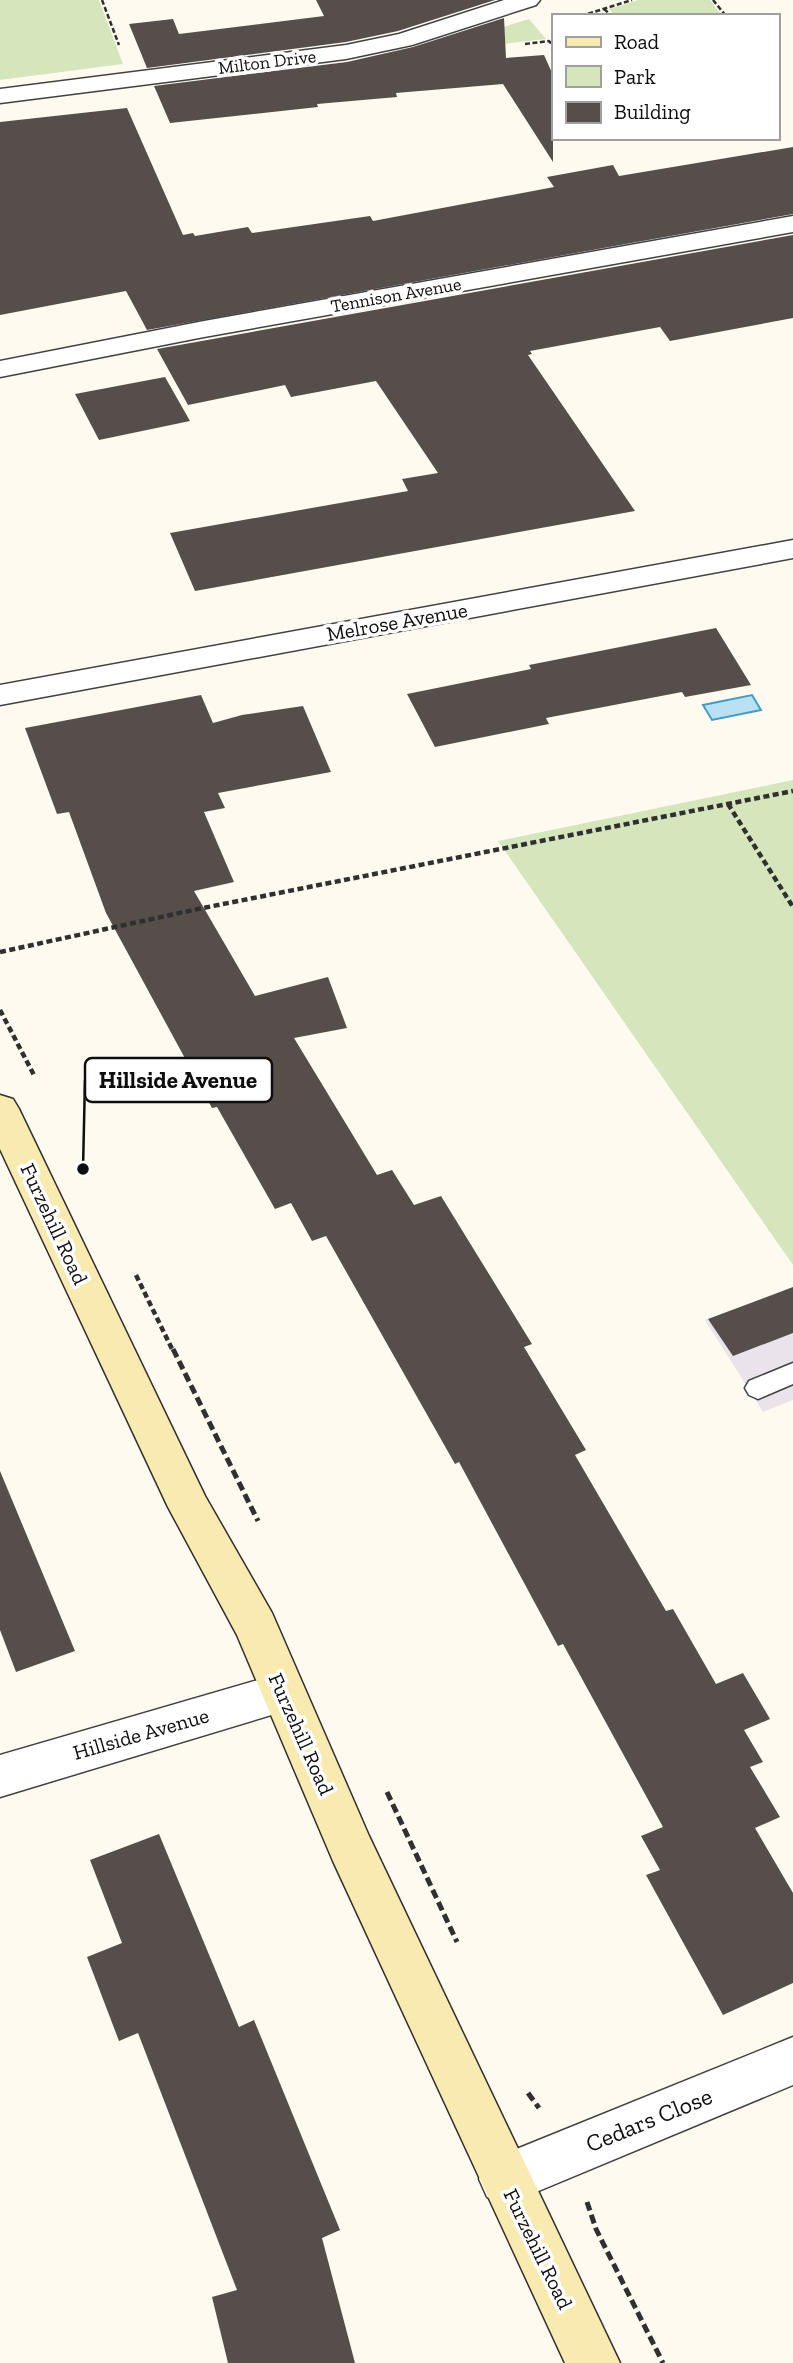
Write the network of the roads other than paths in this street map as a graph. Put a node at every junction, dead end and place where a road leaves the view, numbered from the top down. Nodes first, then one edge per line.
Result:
1 (528, 0) edge
2 (0, 96) edge
3 (793, 224) edge
4 (0, 369) edge
5 (793, 549) edge
6 (0, 695) edge
7 (0, 1109) edge
8 (793, 1373) edge
9 (758, 1388) dead end
10 (282, 1693) junction
11 (0, 1776) edge
12 (793, 2062) edge
13 (505, 2179) junction
14 (593, 2363) edge

1 - 2 street, Milton Drive
3 - 4 street, Tennison Avenue
5 - 6 street, Melrose Avenue
7 - 10 street, Furzehill Road
8 - 9 lane
10 - 11 street, Hillside Avenue
10 - 13 street, Furzehill Road
12 - 13 street, Cedars Close
13 - 14 street, Furzehill Road

